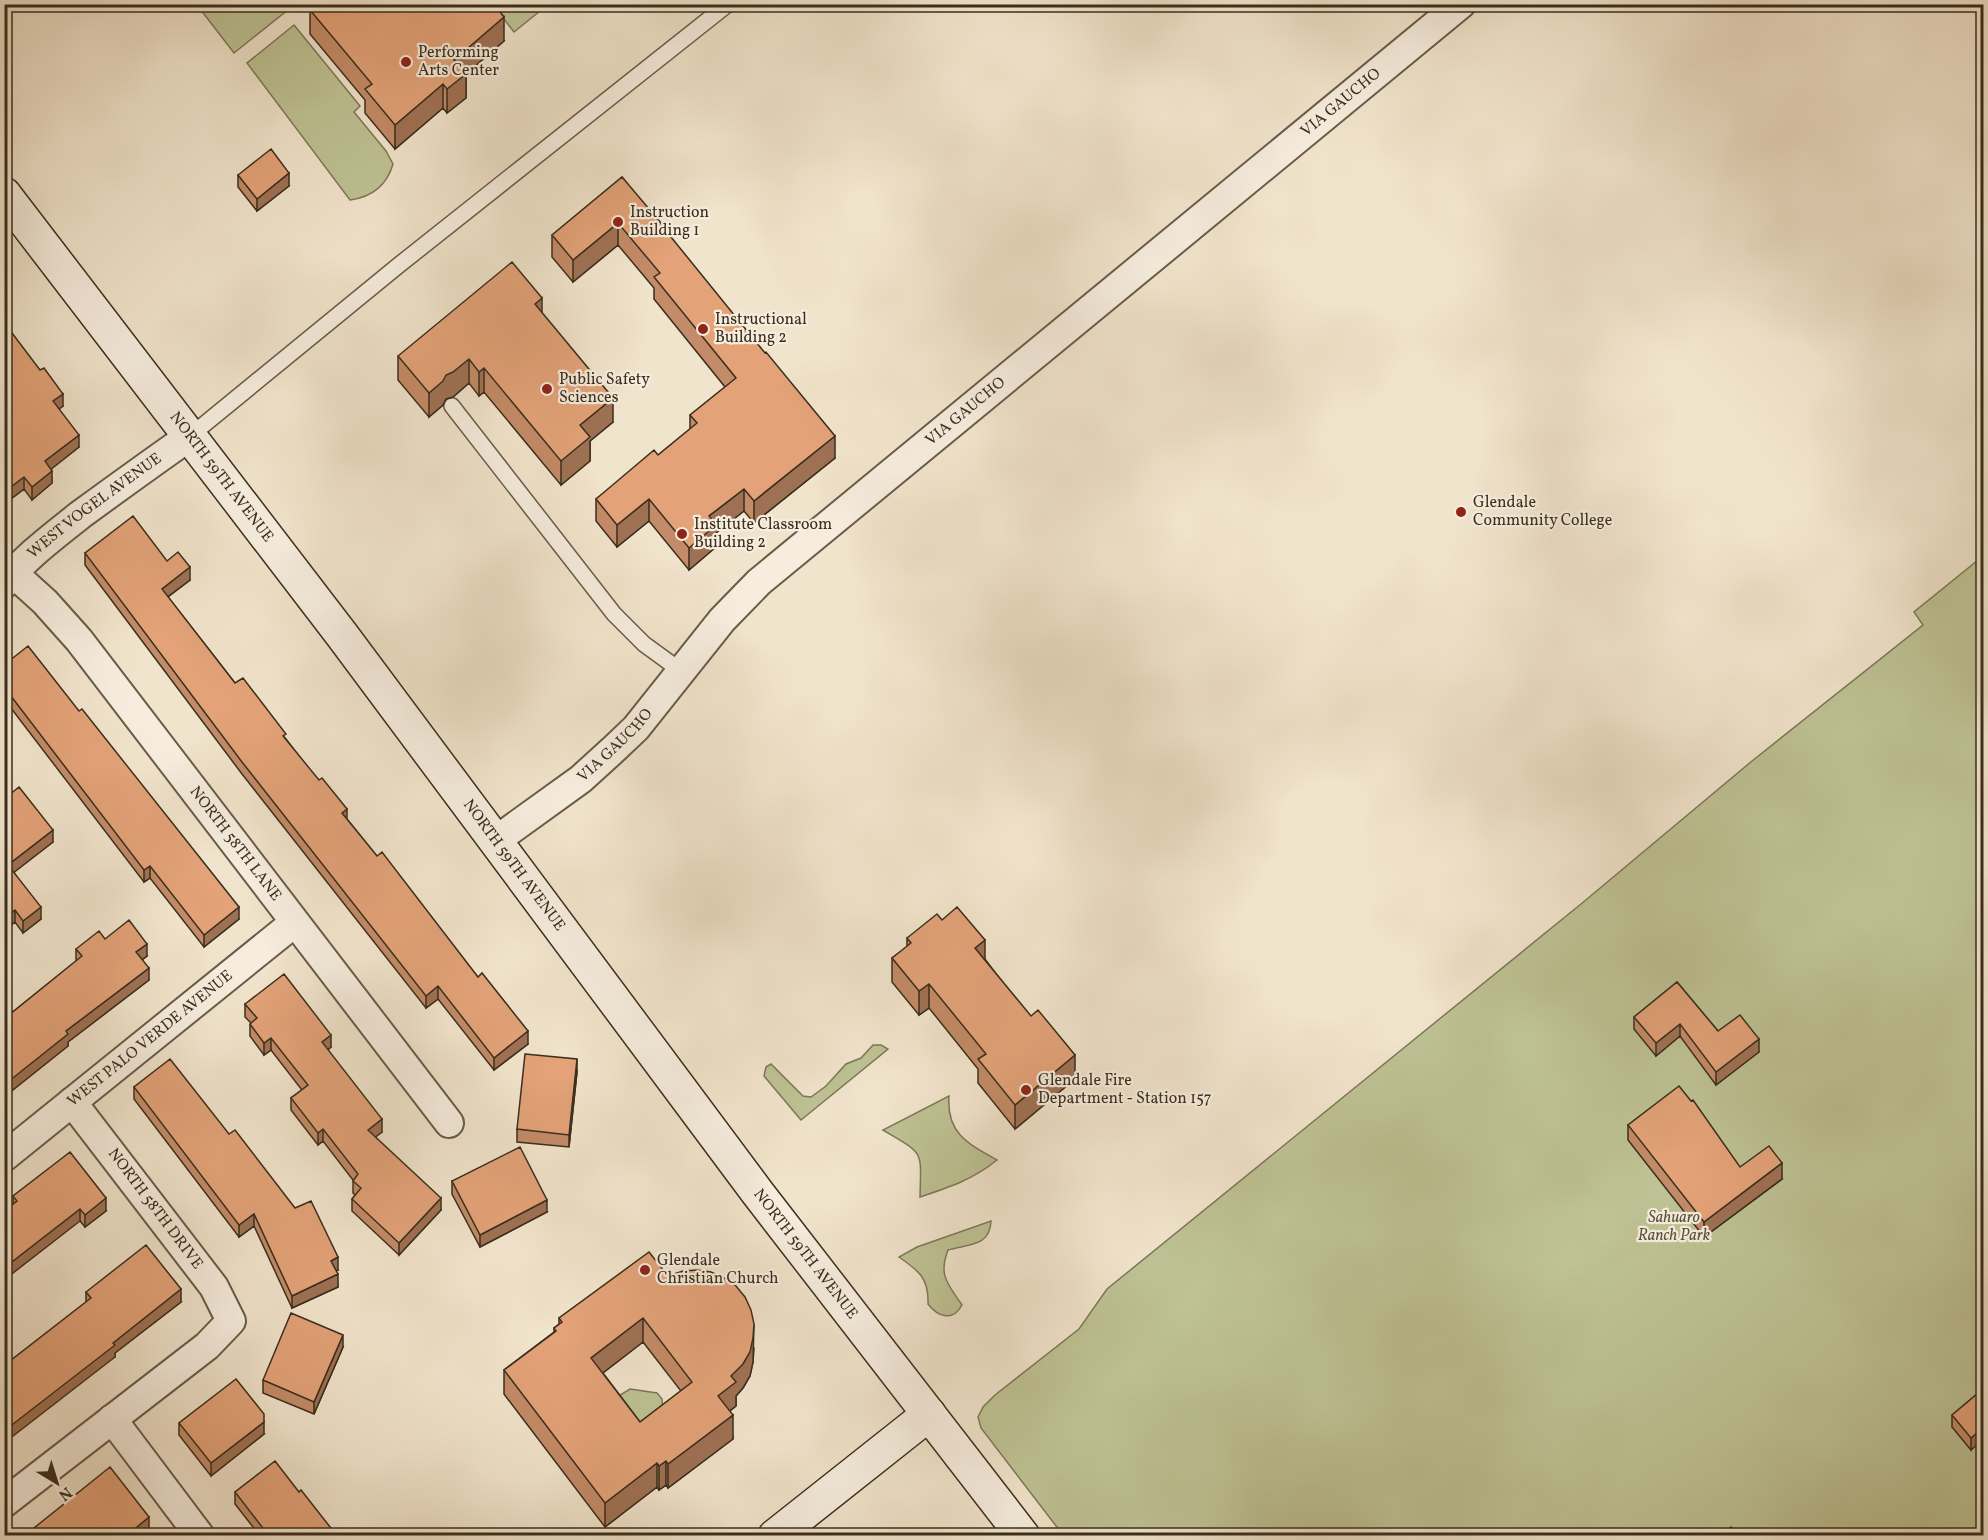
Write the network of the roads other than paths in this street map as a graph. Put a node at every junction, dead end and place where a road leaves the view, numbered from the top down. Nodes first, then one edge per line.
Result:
1 (728, 4) edge
2 (1461, 4) edge
3 (4, 194) edge
4 (452, 406) dead end
5 (190, 436) junction
6 (9, 578) edge
7 (681, 670) junction
8 (495, 841) junction
9 (294, 923) junction
10 (72, 1101) junction
11 (449, 1123) dead end
12 (4, 1157) edge
13 (929, 1414) junction
14 (112, 1419) junction
15 (4, 1503) edge
16 (200, 1536) edge
17 (775, 1536) edge
18 (1023, 1536) edge

1 - 5 lane
2 - 7 street, VIA GAUCHO
3 - 5 main road, NORTH 59TH AVENUE
4 - 7 lane
5 - 6 street, WEST VOGEL AVENUE
5 - 8 main road, NORTH 59TH AVENUE
6 - 9 street, NORTH 58TH LANE
7 - 8 street, VIA GAUCHO
8 - 13 main road, NORTH 59TH AVENUE
9 - 10 street, WEST PALO VERDE AVENUE
9 - 11 street, NORTH 58TH LANE
10 - 12 street, WEST PALO VERDE AVENUE
10 - 14 street, NORTH 58TH DRIVE
13 - 17 main road
13 - 18 main road, NORTH 59TH AVENUE
14 - 15 street
14 - 16 street

